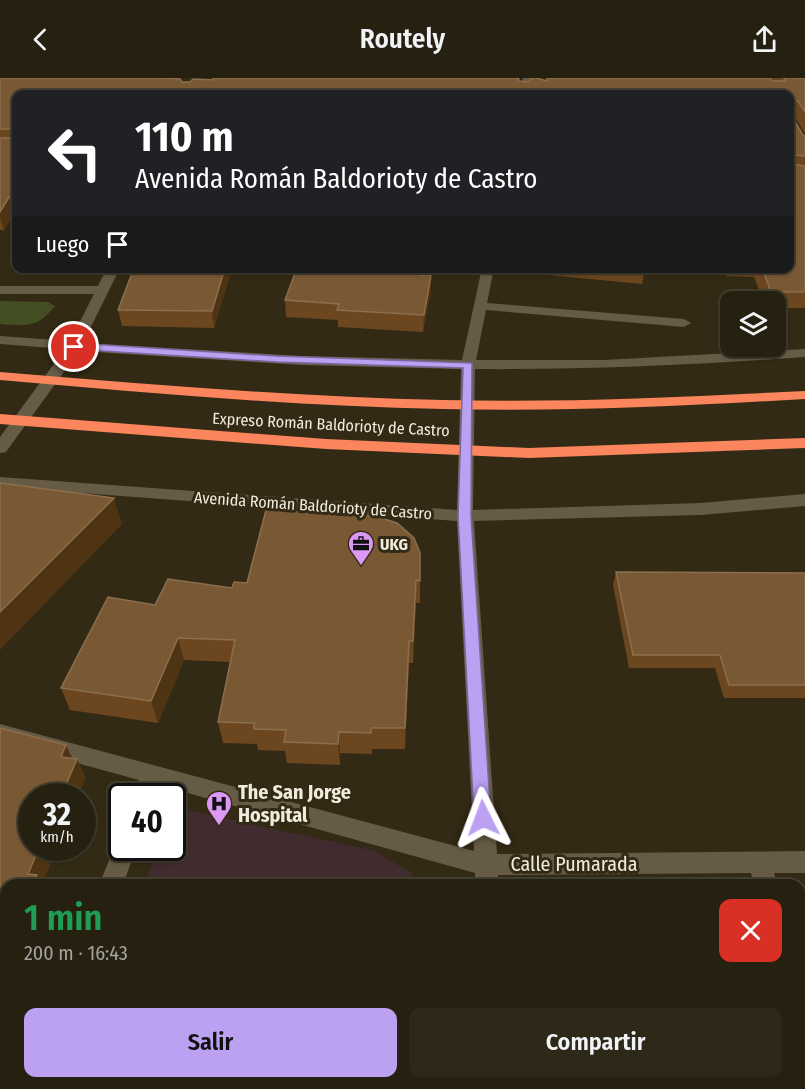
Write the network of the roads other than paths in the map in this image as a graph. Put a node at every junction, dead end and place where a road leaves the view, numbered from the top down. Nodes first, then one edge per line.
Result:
1 (112, 273) edge
2 (487, 273) edge
3 (0, 290) edge
4 (104, 290) junction
5 (480, 306) junction
6 (684, 323) dead end
7 (0, 340) edge
8 (74, 347) junction
9 (805, 353) edge
10 (468, 365) junction
11 (0, 376) edge
12 (805, 395) edge
13 (0, 419) edge
14 (805, 443) edge
15 (0, 448) edge
16 (0, 482) edge
17 (805, 500) edge
18 (465, 516) junction
19 (0, 733) edge
20 (152, 775) junction
21 (149, 783) edge
22 (120, 861) edge
23 (760, 862) junction
24 (805, 862) edge
25 (486, 875) edge
26 (113, 879) edge
27 (764, 879) edge

1 - 4 street
2 - 5 street
3 - 4 street
4 - 8 street
5 - 6 street
5 - 10 street
7 - 8 street
8 - 10 street
8 - 15 street
9 - 10 street
10 - 18 street
11 - 12 highway, Expreso Román Baldorioty de Castro
13 - 14 highway, Expreso Román Baldorioty de Castro
16 - 18 street, Avenida Román Baldorioty de Castro
17 - 18 street, Avenida Román Baldorioty de Castro
18 - 25 street
19 - 20 street, Calle Pumarada
20 - 21 street
20 - 25 street, Calle Pumarada
22 - 26 street
23 - 24 street, Calle Pumarada
23 - 25 street, Calle Pumarada
23 - 27 street

